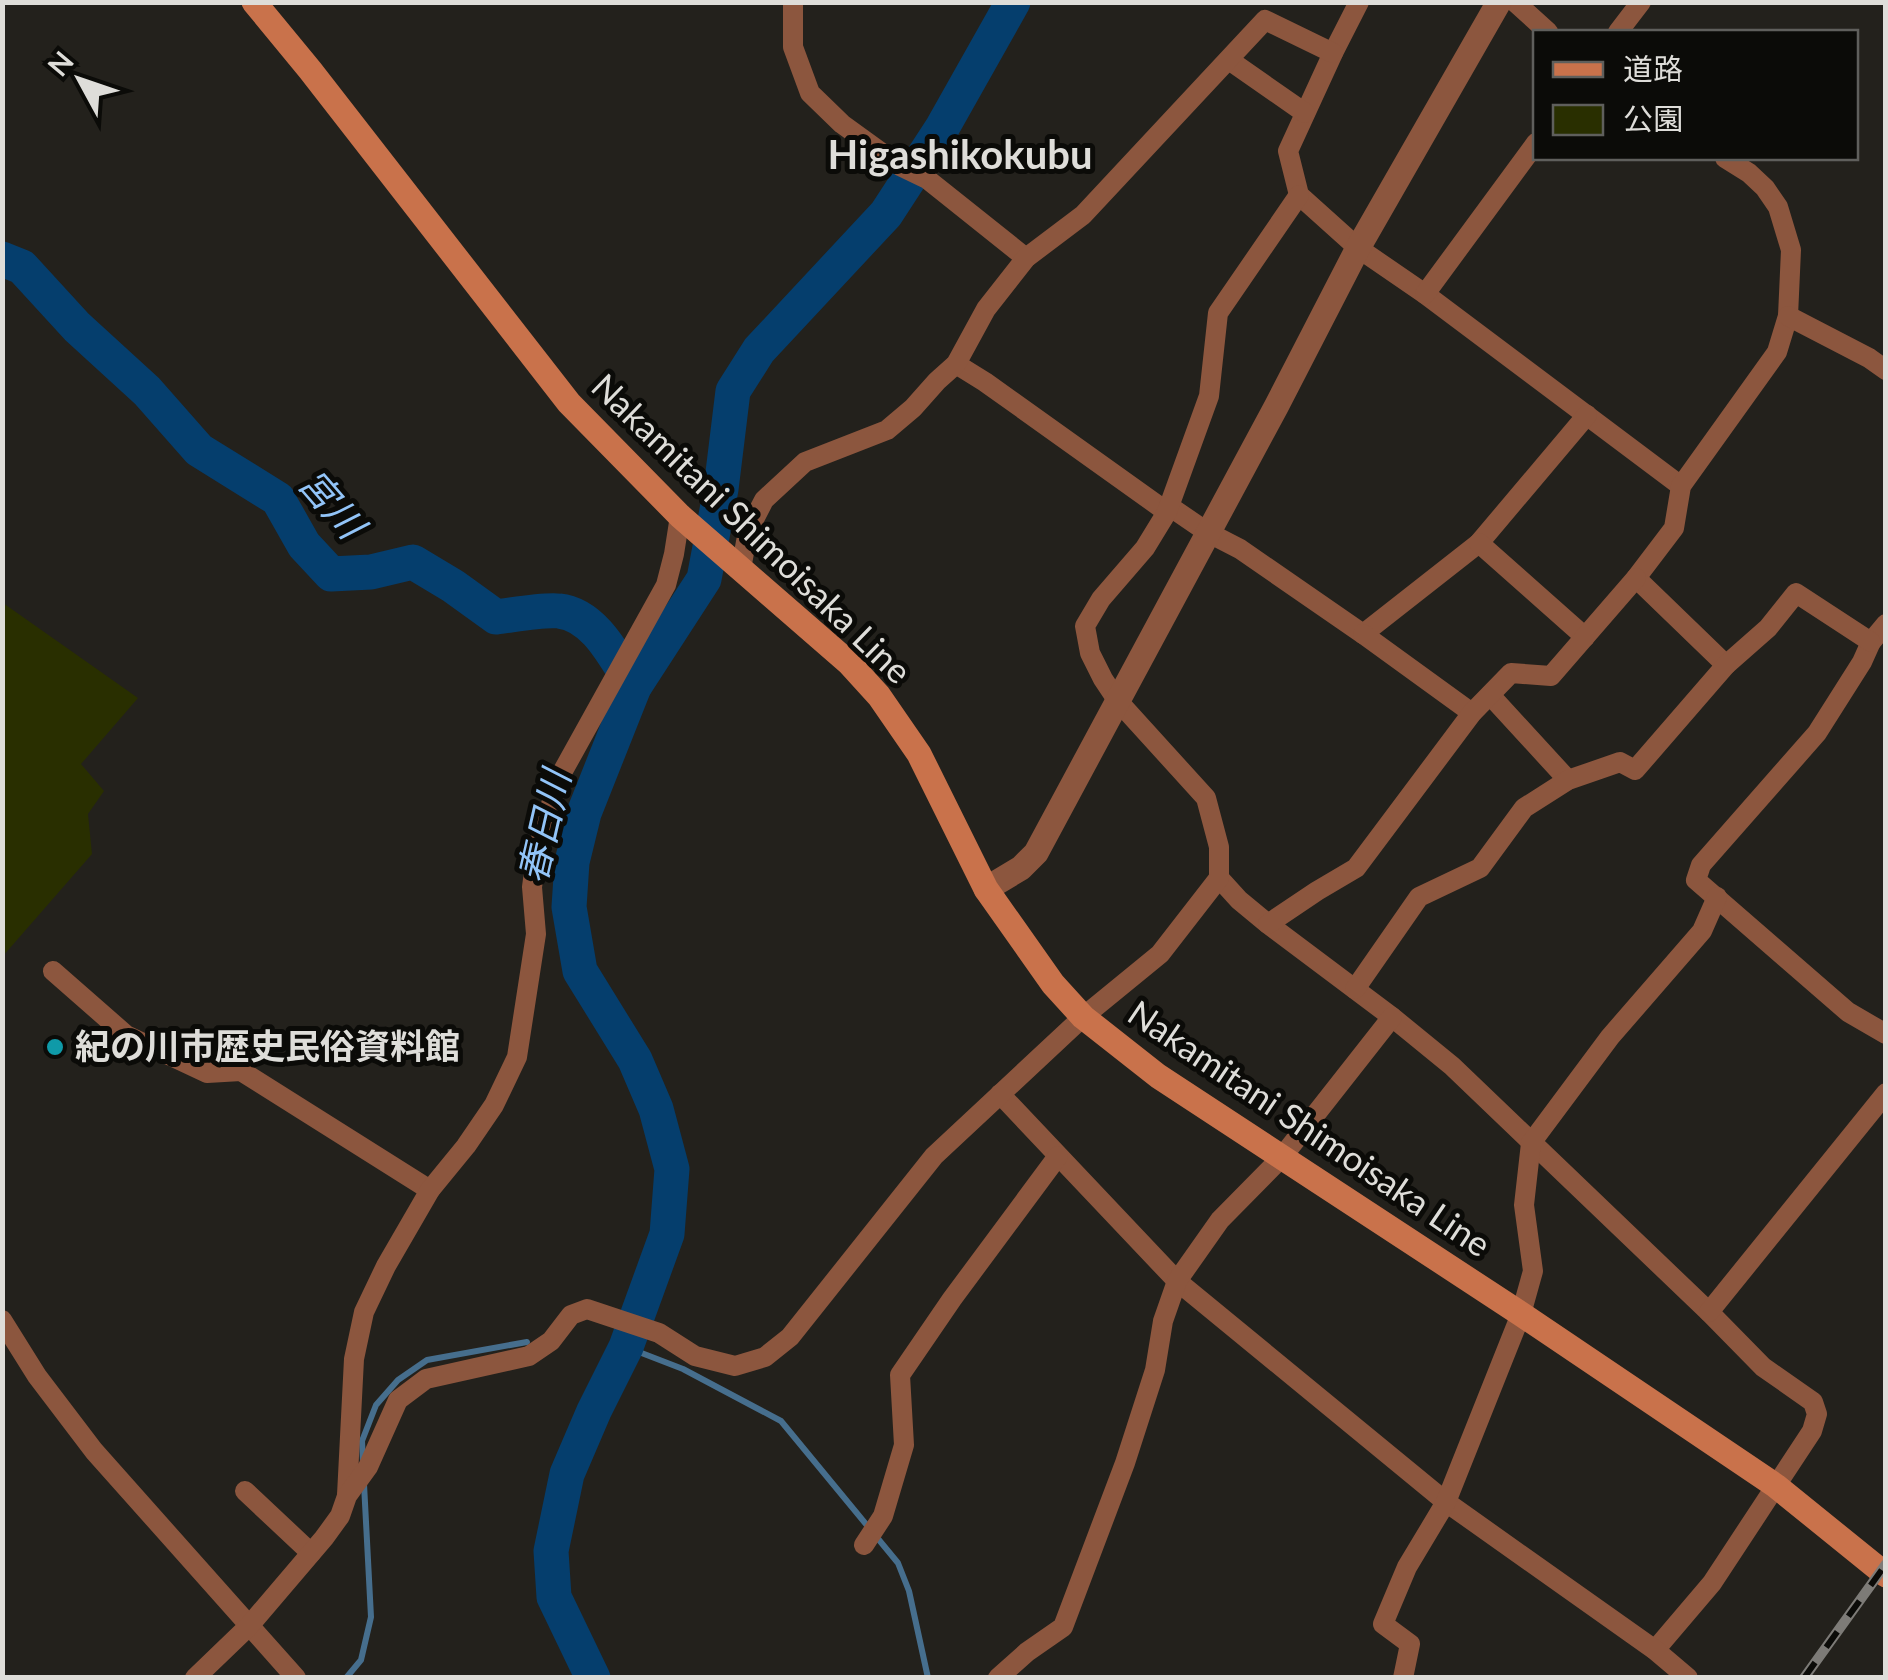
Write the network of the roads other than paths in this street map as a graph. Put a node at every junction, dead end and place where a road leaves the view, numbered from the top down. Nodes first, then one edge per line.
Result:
1 (254, 2) edge
2 (793, 2) edge
3 (1360, 2) edge
4 (1499, 2) edge
5 (1514, 2) edge
6 (1640, 2) edge
7 (1546, 30) edge
8 (1619, 30) edge
9 (1333, 53) junction
10 (1228, 60) junction
11 (1305, 113) junction
12 (1533, 147) edge
13 (1728, 160) edge
14 (1299, 195) junction
15 (1358, 248) junction
16 (1026, 258) junction
17 (1425, 294) junction
18 (1788, 316) junction
19 (956, 364) junction
20 (1886, 370) edge
21 (1587, 415) junction
22 (1681, 486) junction
23 (1168, 509) junction
24 (686, 522) junction
25 (1207, 532) junction
26 (1479, 544) junction
27 (739, 567) junction
28 (1636, 578) junction
29 (1886, 624) edge
30 (1363, 634) junction
31 (1586, 637) junction
32 (1870, 642) junction
33 (1726, 665) junction
34 (1490, 695) junction
35 (1117, 700) junction
36 (1472, 714) junction
37 (1568, 780) junction
38 (1219, 878) junction
39 (986, 889) junction
40 (1717, 896) junction
41 (1268, 924) junction
42 (53, 972) dead end
43 (1355, 989) junction
44 (1392, 1016) junction
45 (1083, 1017) junction
46 (1886, 1034) edge
47 (1886, 1093) edge
48 (1000, 1094) junction
49 (1531, 1143) junction
50 (1058, 1156) junction
51 (1282, 1157) junction
52 (430, 1190) junction
53 (1178, 1281) junction
54 (1709, 1312) junction
55 (1521, 1314) junction
56 (2, 1320) edge
57 (1776, 1486) junction
58 (245, 1491) dead end
59 (347, 1496) junction
60 (1446, 1502) junction
61 (864, 1545) dead end
62 (311, 1553) junction
63 (1886, 1575) edge
64 (249, 1626) junction
65 (1654, 1650) junction
66 (195, 1678) edge
67 (296, 1678) edge
68 (998, 1678) edge
69 (1403, 1678) edge
70 (1688, 1678) edge

1 - 24 main road, Nakamitani Shimoisaka Line
2 - 16 street
3 - 9 street
4 - 15 street
5 - 7 street
6 - 8 street
9 - 10 street
9 - 11 street
10 - 11 street
10 - 16 street
11 - 14 street
12 - 17 street
13 - 18 street
14 - 15 street
14 - 23 street
15 - 17 street
15 - 25 street
16 - 19 street
17 - 21 street
18 - 20 street
18 - 22 street
19 - 23 street
19 - 27 street
21 - 22 street
21 - 26 street
22 - 28 street
23 - 25 street
23 - 35 street
24 - 27 main road, Nakamitani Shimoisaka Line
24 - 52 street
25 - 30 street
25 - 35 street
26 - 30 street
26 - 31 street
27 - 39 main road, Nakamitani Shimoisaka Line
28 - 31 street
28 - 33 street
29 - 32 street
30 - 36 street
31 - 34 street
32 - 33 street
32 - 40 street
33 - 37 street
34 - 36 street
34 - 37 street
35 - 38 street
35 - 39 street
36 - 41 street
37 - 43 street
38 - 41 street
38 - 45 street
39 - 45 main road, Nakamitani Shimoisaka Line
40 - 46 street
40 - 49 street
41 - 43 street
42 - 52 street
43 - 44 street
44 - 49 street
44 - 51 street
45 - 48 street
45 - 51 main road, Nakamitani Shimoisaka Line
47 - 54 street
48 - 50 street
48 - 59 street
49 - 54 street
49 - 55 street
50 - 53 street
50 - 61 street
51 - 53 street
51 - 55 main road, Nakamitani Shimoisaka Line
52 - 59 street
53 - 60 street
53 - 68 street
54 - 57 street
55 - 57 main road, Nakamitani Shimoisaka Line
55 - 60 street
56 - 64 street
57 - 63 main road, Nakamitani Shimoisaka Line
57 - 65 street
58 - 62 street
59 - 62 street
60 - 65 street
60 - 69 street
62 - 64 street
64 - 66 street
64 - 67 street
65 - 70 street

